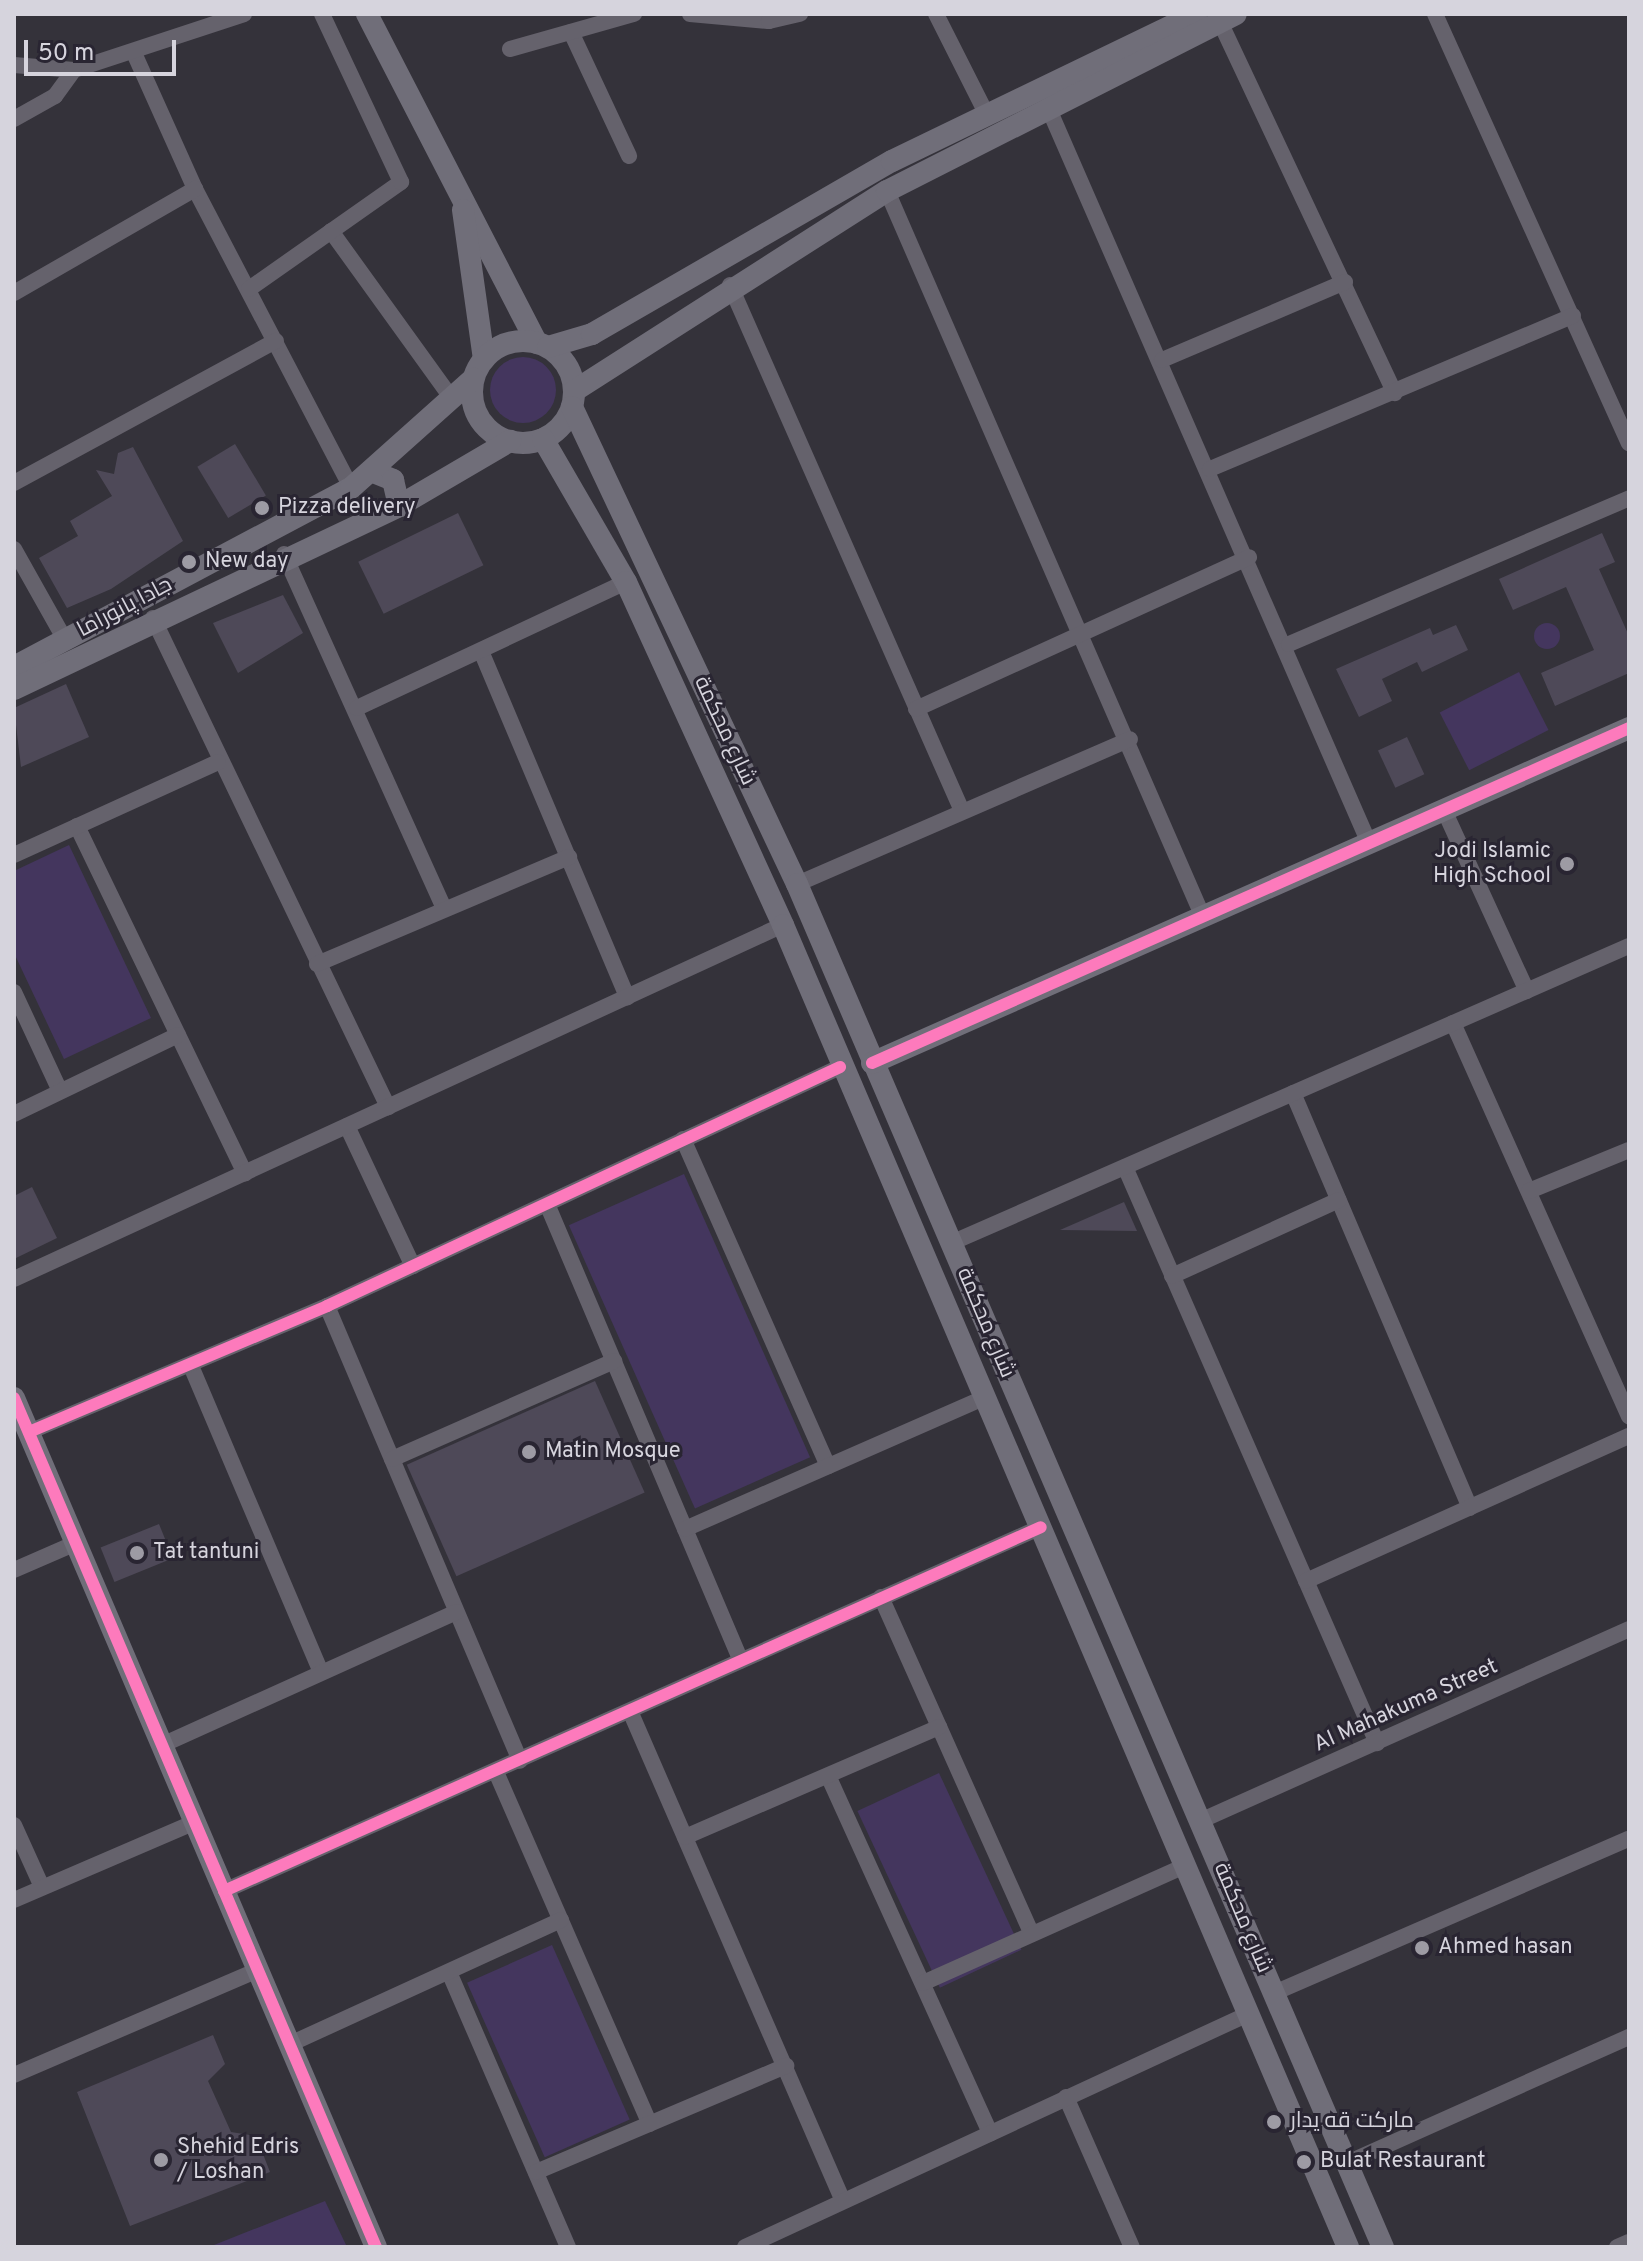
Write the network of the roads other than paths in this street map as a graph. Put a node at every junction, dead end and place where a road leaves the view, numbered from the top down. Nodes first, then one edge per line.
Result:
1 (244, 14) edge
2 (322, 14) edge
3 (367, 14) edge
4 (634, 14) edge
5 (690, 14) edge
6 (800, 14) edge
7 (936, 14) edge
8 (1196, 14) edge
9 (1435, 14) edge
10 (1229, 19) edge
11 (571, 32) junction
12 (510, 49) dead end
13 (134, 53) junction
14 (14, 65) edge
15 (74, 70) junction
16 (1048, 107) junction
17 (986, 113) junction
18 (14, 119) edge
19 (629, 156) dead end
20 (195, 189) junction
21 (887, 191) junction
22 (463, 205) junction
23 (331, 231) junction
24 (1345, 282) junction
25 (730, 285) junction
26 (249, 289) junction
27 (14, 293) edge
28 (1573, 316) junction
29 (276, 341) junction
30 (542, 345) junction
31 (484, 359) junction
32 (1162, 360) junction
33 (473, 379) junction
34 (1395, 393) junction
35 (450, 396) junction
36 (573, 399) junction
37 (543, 439) junction
38 (510, 441) junction
39 (1629, 443) edge
40 (1210, 469) junction
41 (371, 471) junction
42 (14, 483) edge
43 (351, 488) junction
44 (1629, 498) edge
45 (399, 506) junction
46 (14, 549) edge
47 (284, 554) junction
48 (1249, 557) junction
49 (626, 582) junction
50 (153, 618) junction
51 (1083, 629) junction
52 (65, 640) junction
53 (1289, 644) junction
54 (481, 651) junction
55 (14, 667) edge
56 (14, 689) edge
57 (357, 708) junction
58 (916, 709) junction
59 (1629, 728) edge
60 (1130, 739) junction
61 (218, 762) junction
62 (1444, 810) junction
63 (962, 811) junction
64 (77, 826) junction
65 (1369, 843) junction
66 (14, 855) edge
67 (569, 857) junction
68 (797, 884) junction
69 (444, 908) junction
70 (1203, 917) junction
71 (783, 925) junction
72 (1629, 946) edge
73 (317, 964) junction
74 (1527, 991) junction
75 (14, 992) edge
76 (627, 997) junction
77 (1453, 1023) junction
78 (178, 1035) junction
79 (872, 1063) junction
80 (840, 1067) junction
81 (60, 1091) junction
82 (1293, 1093) junction
83 (388, 1107) junction
84 (14, 1114) edge
85 (347, 1126) junction
86 (683, 1139) junction
87 (1629, 1150) edge
88 (1125, 1167) junction
89 (245, 1173) junction
90 (1529, 1191) junction
91 (1339, 1200) junction
92 (547, 1204) junction
93 (951, 1243) junction
94 (413, 1266) junction
95 (1172, 1276) junction
96 (14, 1279) edge
97 (327, 1306) junction
98 (614, 1361) junction
99 (191, 1366) junction
100 (984, 1398) junction
101 (15, 1405) edge
102 (1629, 1416) edge
103 (29, 1432) junction
104 (1629, 1436) edge
105 (392, 1459) junction
106 (828, 1466) junction
107 (1470, 1508) junction
108 (1041, 1527) junction
109 (685, 1529) junction
110 (76, 1543) junction
111 (14, 1570) edge
112 (1306, 1581) junction
113 (881, 1597) junction
114 (456, 1612) junction
115 (1629, 1629) edge
116 (1128, 1655) junction
117 (741, 1661) junction
118 (1102, 1670) junction
119 (321, 1672) junction
120 (1148, 1708) junction
121 (630, 1711) junction
122 (1123, 1719) junction
123 (939, 1727) junction
124 (1377, 1743) junction
125 (162, 1745) junction
126 (520, 1761) junction
127 (496, 1772) junction
128 (830, 1780) junction
129 (1200, 1821) junction
130 (195, 1822) junction
131 (14, 1825) edge
132 (685, 1837) junction
133 (1629, 1839) edge
134 (1187, 1865) junction
135 (42, 1887) junction
136 (224, 1891) junction
137 (14, 1900) edge
138 (561, 1920) junction
139 (1032, 1934) junction
140 (258, 1970) junction
141 (449, 1972) junction
142 (923, 1983) junction
143 (1274, 1993) junction
144 (1248, 2014) junction
145 (1629, 2037) edge
146 (290, 2044) junction
147 (786, 2066) junction
148 (14, 2075) edge
149 (1066, 2097) junction
150 (650, 2124) junction
151 (990, 2133) junction
152 (1347, 2163) junction
153 (536, 2172) junction
154 (843, 2201) junction
155 (1629, 2242) edge
156 (376, 2247) edge
157 (568, 2247) edge
158 (745, 2247) edge
159 (1132, 2247) edge
160 (1348, 2247) edge
161 (1383, 2247) edge
162 (1617, 2247) edge

1 - 13 street
2 - 23 street
3 - 22 main road
4 - 11 street
5 - 6 street
7 - 17 street
8 - 17 main road
9 - 28 street
10 - 16 main road
10 - 24 street
11 - 12 street
11 - 19 street
13 - 15 street
13 - 20 street
14 - 15 street
15 - 18 street
16 - 21 main road
16 - 32 street
17 - 30 main road
20 - 26 street
20 - 27 street
21 - 25 main road
21 - 51 street
22 - 30 main road
22 - 31 main road
23 - 26 street
23 - 35 street
24 - 32 street
24 - 34 street
25 - 36 main road
25 - 58 street
26 - 29 street
28 - 34 street
28 - 39 street
29 - 42 street
29 - 43 street
30 - 31 main road
30 - 36 main road
31 - 33 main road
32 - 40 street
33 - 35 main road, جادا پانوراما
33 - 38 main road
34 - 40 street
35 - 41 main road, جادا پانوراما
36 - 37 main road
36 - 68 main road, شارع محكمة
37 - 38 main road
37 - 49 main road, شارع محكمة
38 - 45 main road
40 - 48 street
41 - 43 main road, جادا پانوراما
41 - 45 main road
43 - 52 main road, جادا پانوراما
44 - 53 street
45 - 47 main road
46 - 52 street
47 - 50 main road
47 - 57 street
48 - 51 street
48 - 53 street
49 - 54 street
49 - 71 main road, شارع محكمة
50 - 56 main road
50 - 61 street
51 - 58 street
51 - 60 street
52 - 55 main road, جادا پانوراما
53 - 65 street
54 - 57 street
54 - 67 street
57 - 69 street
58 - 63 street
59 - 62 main road
60 - 63 street
60 - 70 street
61 - 64 street
61 - 73 street
62 - 65 main road
62 - 74 street
63 - 68 street
64 - 66 street
64 - 78 street
65 - 70 main road
67 - 69 street
67 - 76 street
68 - 79 main road, شارع محكمة
69 - 73 street
70 - 79 main road
71 - 76 street
71 - 80 main road, شارع محكمة
72 - 74 street
73 - 83 street
74 - 77 street
75 - 81 street
76 - 83 street
77 - 82 street
77 - 90 street
78 - 81 street
78 - 89 street
79 - 93 main road, شارع محكمة
80 - 86 street
80 - 100 main road, شارع محكمة
81 - 84 street
82 - 88 street
82 - 91 street
83 - 85 street
85 - 89 street
85 - 94 street
86 - 92 street
86 - 106 street
87 - 90 street
88 - 93 street
88 - 95 street
89 - 96 street
90 - 102 street
91 - 95 street
91 - 107 street
92 - 94 street
92 - 98 street
93 - 116 main road, شارع محكمة
94 - 97 street
95 - 112 street
97 - 99 street
97 - 105 street
98 - 105 street
98 - 109 street
99 - 103 street
99 - 119 street
100 - 106 street
100 - 108 main road, شارع محكمة
101 - 103 main road
103 - 110 main road
104 - 107 street
105 - 114 street
106 - 109 street
107 - 112 street
108 - 113 street
108 - 118 main road, شارع محكمة
109 - 117 street
110 - 111 street
110 - 125 main road
112 - 124 street
113 - 117 street
113 - 123 street
114 - 119 street
114 - 126 street
115 - 124 street, Al Mahakuma Street
116 - 118 main road
116 - 120 main road, شارع محكمة
117 - 121 street
118 - 122 main road, شارع محكمة
119 - 125 street
120 - 122 main road
120 - 129 main road, شارع محكمة
121 - 126 street
121 - 132 street
122 - 134 main road, شارع محكمة
123 - 128 street
123 - 139 street
124 - 129 street, Al Mahakuma Street
125 - 130 main road
126 - 127 street
127 - 136 street
127 - 138 street
128 - 132 street
128 - 142 street
129 - 143 main road, شارع محكمة
130 - 135 street
130 - 136 main road
131 - 135 street
132 - 147 street
133 - 143 street
134 - 139 street
134 - 144 main road, شارع محكمة
135 - 137 street
136 - 140 main road
138 - 141 street
138 - 150 street
139 - 142 street
140 - 146 main road
140 - 148 street
141 - 146 street
141 - 153 street
142 - 151 street
143 - 152 main road, شارع محكمة
144 - 149 street
144 - 160 main road, شارع محكمة
145 - 152 street
146 - 156 main road
147 - 150 street
147 - 154 street
149 - 151 street
149 - 159 street
150 - 153 street
151 - 154 street
152 - 161 main road, شارع محكمة
153 - 157 street
154 - 158 street
155 - 162 street

